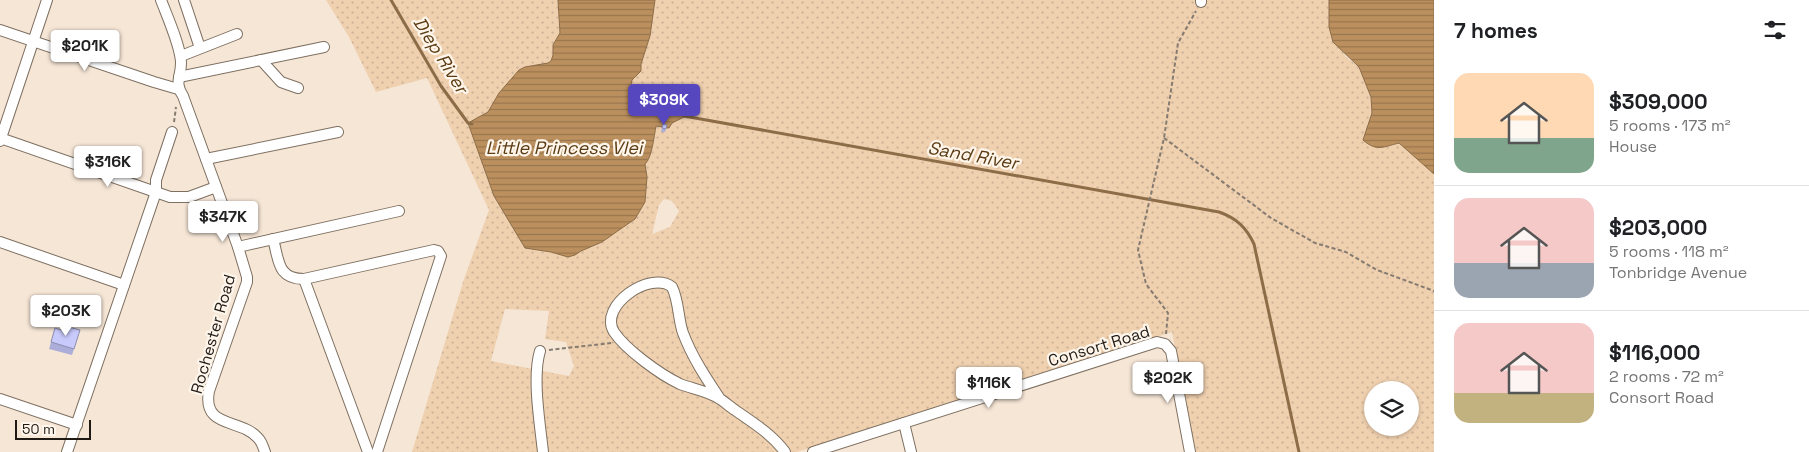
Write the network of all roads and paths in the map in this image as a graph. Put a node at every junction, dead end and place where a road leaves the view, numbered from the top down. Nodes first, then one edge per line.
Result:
1 (47, 0) edge
2 (161, 0) edge
3 (184, 0) edge
4 (1201, 1) edge
5 (0, 30) edge
6 (237, 34) dead end
7 (34, 42) junction
8 (324, 47) dead end
9 (200, 48) junction
10 (181, 56) junction
11 (261, 60) junction
12 (178, 77) junction
13 (298, 88) dead end
14 (178, 89) junction
15 (177, 102) dead end
16 (172, 132) joint
17 (338, 132) dead end
18 (1164, 138) junction
19 (0, 139) edge
20 (206, 159) junction
21 (216, 187) junction
22 (156, 192) junction
23 (399, 211) dead end
24 (273, 239) junction
25 (0, 242) edge
26 (238, 247) junction
27 (304, 279) junction
28 (124, 285) junction
29 (1434, 291) edge
30 (624, 342) junction
31 (1165, 344) junction
32 (540, 351) joint
33 (720, 398) junction
34 (0, 399) edge
35 (904, 423) junction
36 (77, 425) junction
37 (361, 433) junction
38 (383, 435) junction
39 (68, 452) edge
40 (265, 452) edge
41 (368, 452) edge
42 (377, 452) edge
43 (543, 452) edge
44 (785, 452) edge
45 (813, 452) edge
46 (912, 452) edge
47 (1190, 452) edge

1 - 7 street
2 - 10 street, Rochester Road
3 - 9 street
4 - 18 path
5 - 7 street
6 - 9 street
7 - 14 street
7 - 19 street
8 - 11 street
9 - 10 street
10 - 12 street, Rochester Road
11 - 12 street
11 - 13 street
12 - 14 street, Rochester Road
14 - 20 street, Rochester Road
15 - 16 path
16 - 22 street
17 - 20 street
18 - 29 path
18 - 31 path
19 - 22 street
20 - 21 street, Rochester Road
21 - 22 street
21 - 26 street, Rochester Road
22 - 28 street
23 - 24 street
24 - 26 street
24 - 27 street
25 - 28 street
26 - 40 street, Rochester Road
27 - 37 street
27 - 38 street
28 - 36 street
30 - 32 path
30 - 33 street
30 - 33 street
31 - 35 street, Consort Road
31 - 47 street
32 - 43 street
33 - 44 street
34 - 36 street
35 - 45 street, Consort Road
35 - 46 street
36 - 39 street
37 - 38 street
37 - 41 street
38 - 42 street

